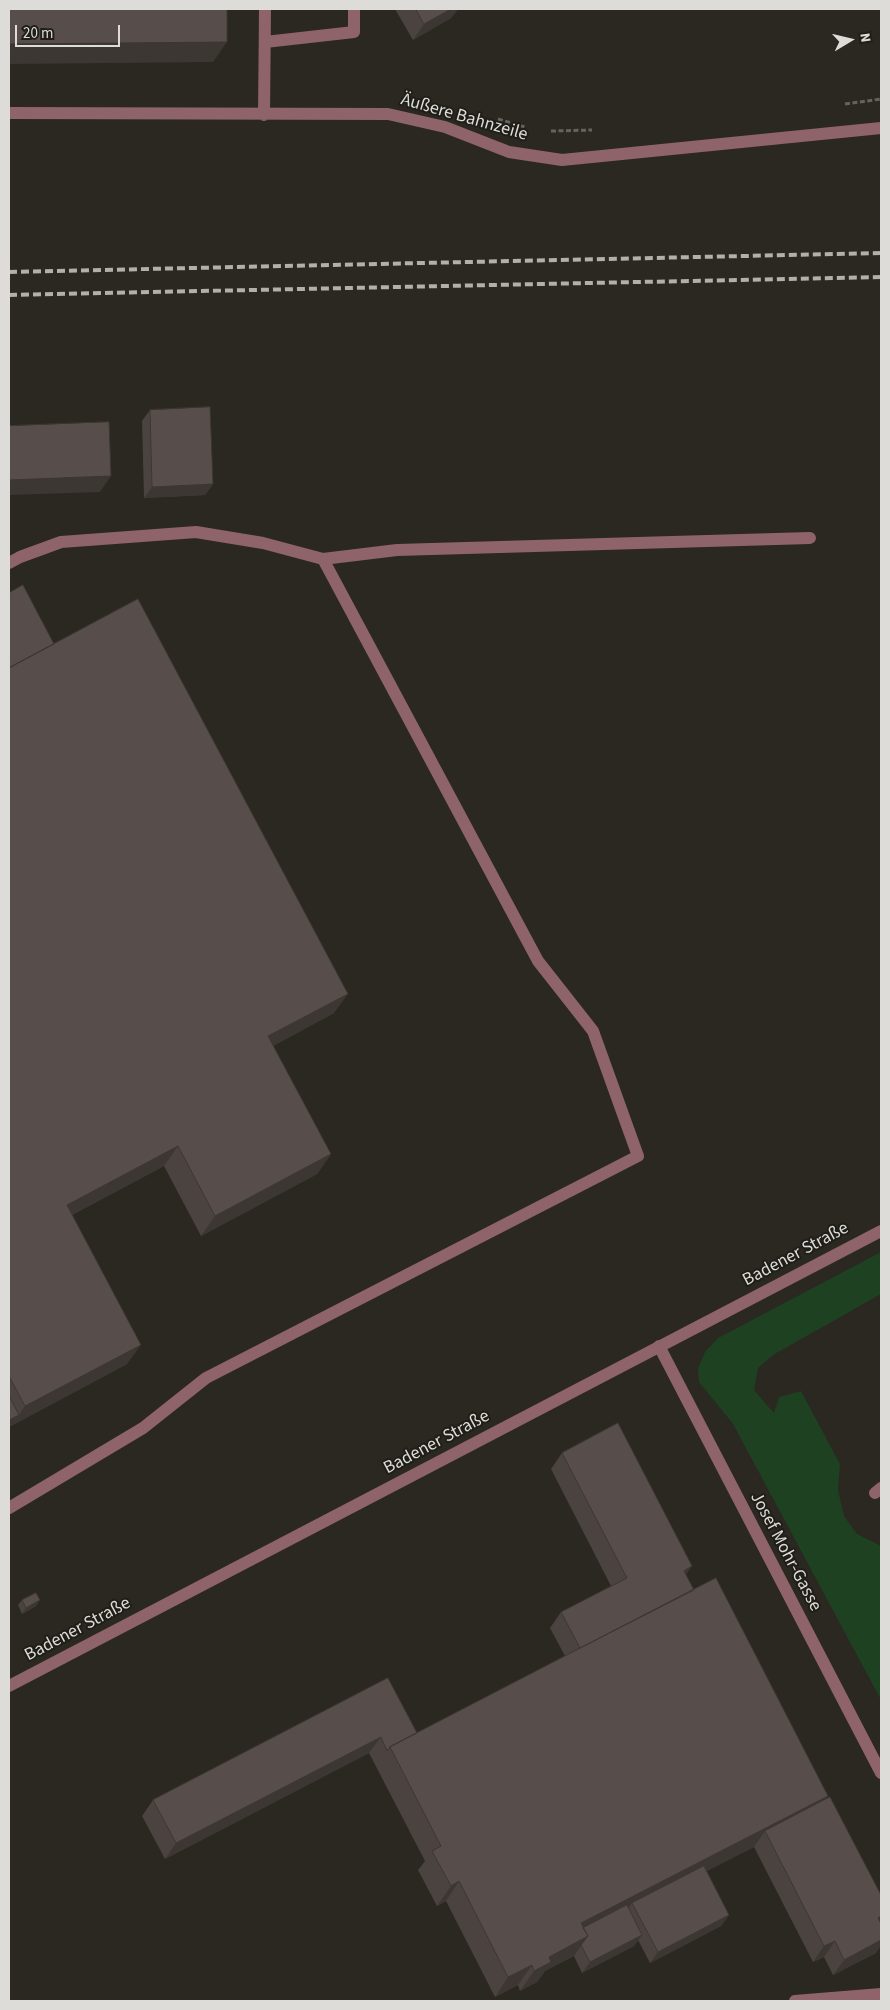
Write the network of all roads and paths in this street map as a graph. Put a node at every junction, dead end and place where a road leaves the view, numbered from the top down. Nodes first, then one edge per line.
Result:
1 (265, 9) edge
2 (354, 9) edge
3 (264, 42) junction
4 (9, 113) edge
5 (264, 115) junction
6 (880, 128) edge
7 (810, 538) dead end
8 (323, 559) junction
9 (9, 563) edge
10 (881, 1231) edge
11 (659, 1346) junction
12 (9, 1508) edge
13 (9, 1686) edge
14 (881, 1773) edge
15 (881, 1994) edge
16 (794, 2001) edge

1 - 3 street
2 - 3 street
3 - 5 street
4 - 5 street, Äußere Bahnzeile
5 - 6 street, Äußere Bahnzeile
7 - 8 street
8 - 9 street
8 - 12 street
10 - 11 street, Badener Straße
11 - 13 street, Badener Straße
11 - 14 street, Josef Mohr-Gasse
15 - 16 street

